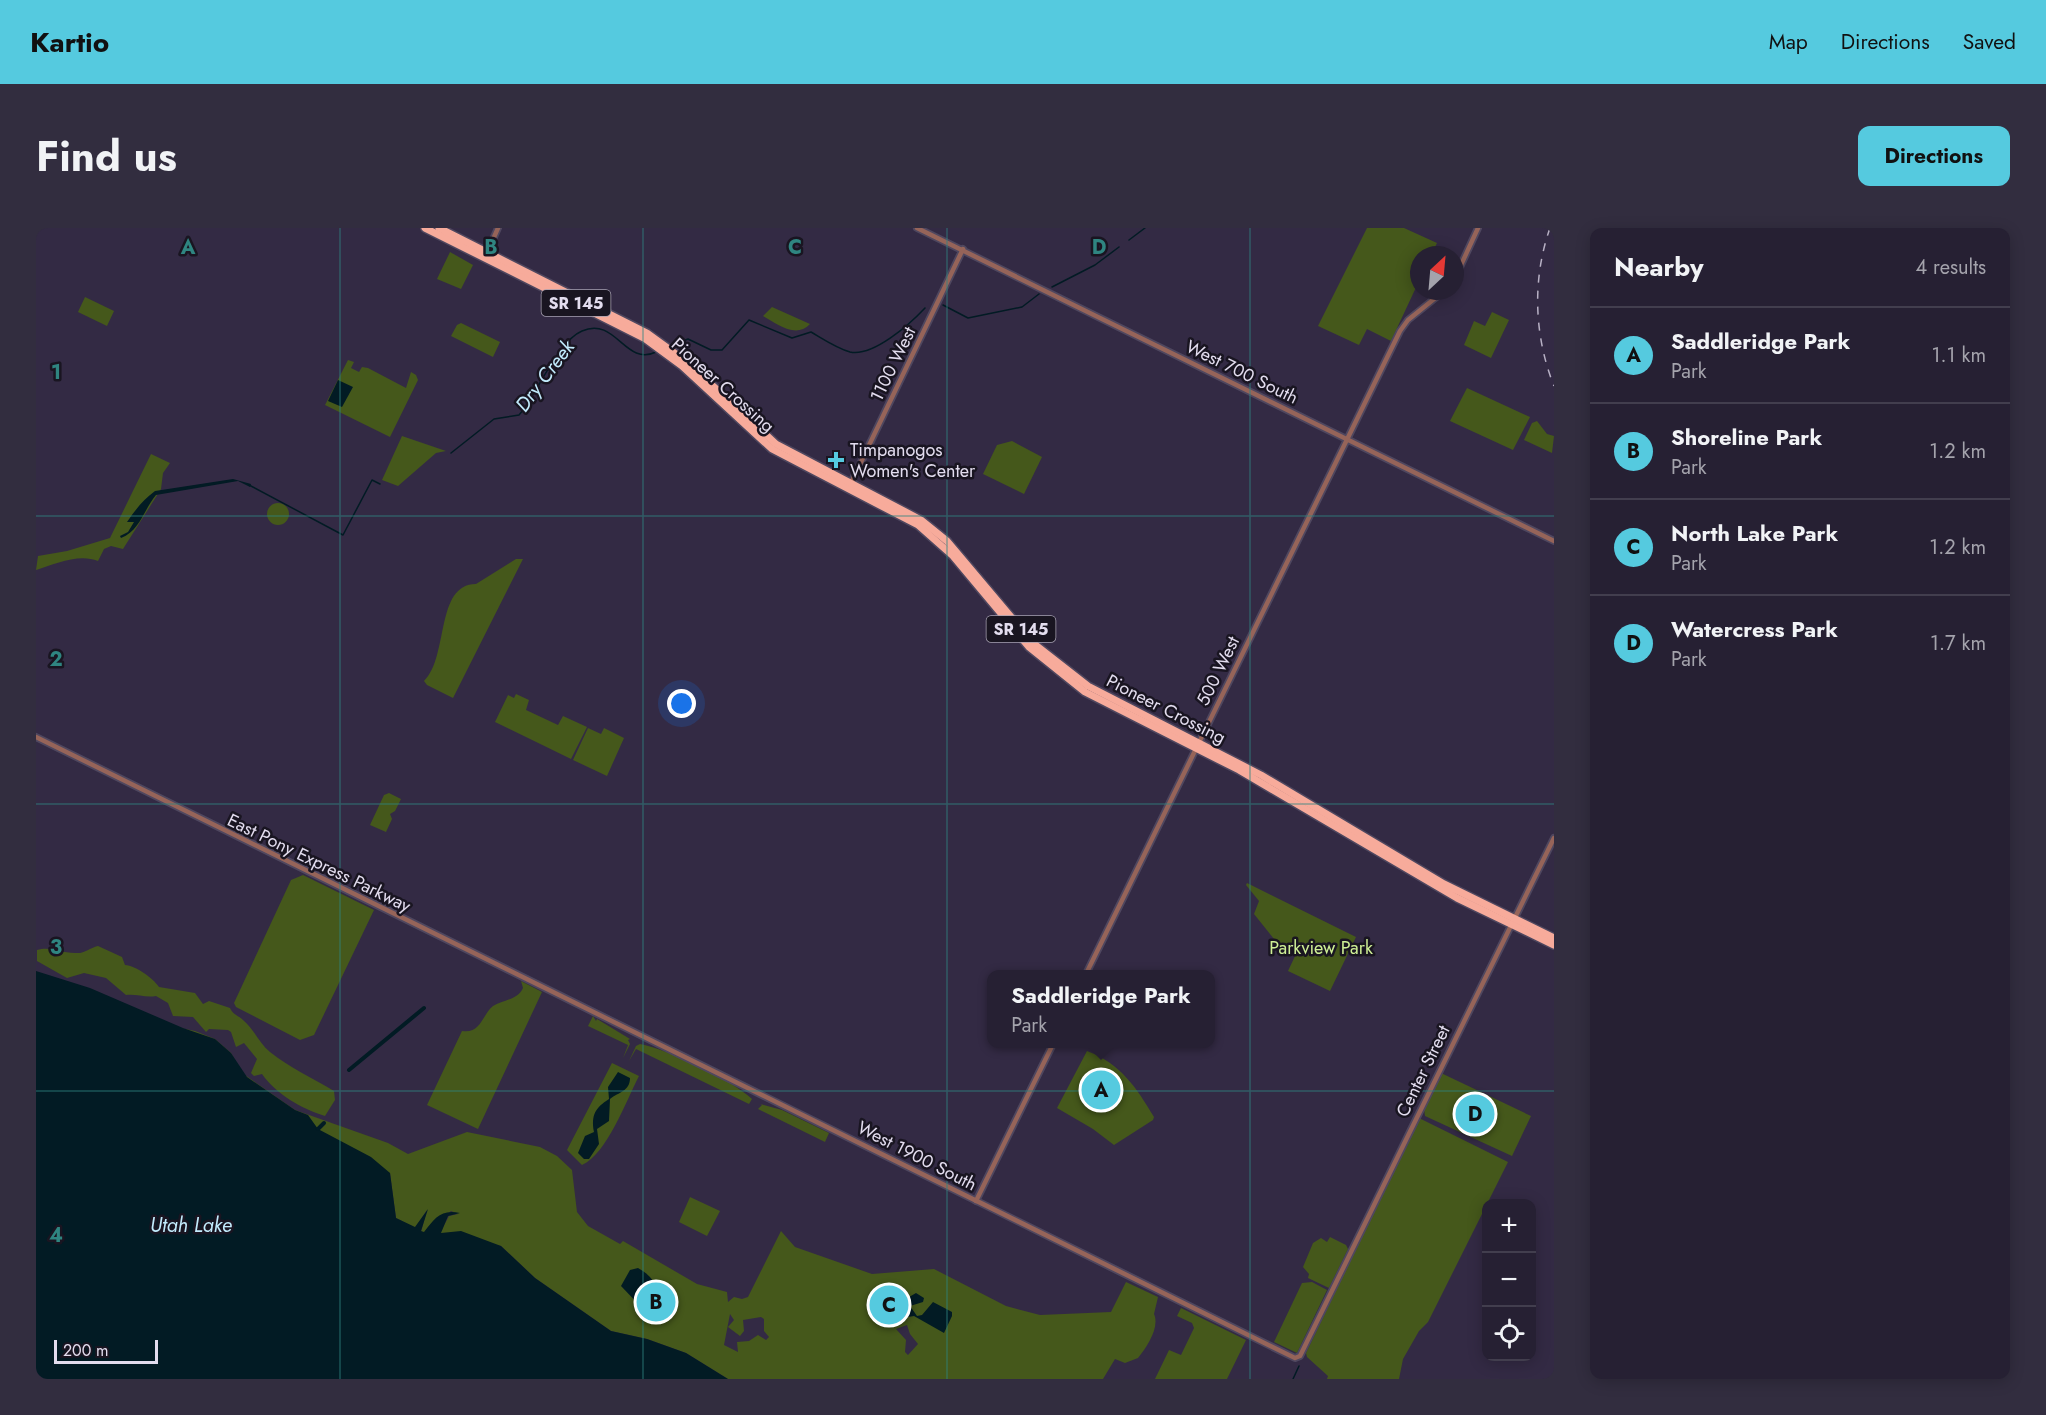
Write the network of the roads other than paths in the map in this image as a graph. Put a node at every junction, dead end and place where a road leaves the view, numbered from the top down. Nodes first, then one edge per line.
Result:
1 (425, 228) edge
2 (439, 228) edge
3 (498, 228) edge
4 (917, 228) edge
5 (1478, 228) edge
6 (963, 249) junction
7 (486, 255) junction
8 (1464, 258) edge
9 (1433, 300) edge
10 (1347, 439) junction
11 (849, 486) junction
12 (1554, 541) edge
13 (36, 737) edge
14 (1197, 745) junction
15 (1554, 838) edge
16 (1513, 922) junction
17 (1554, 938) edge
18 (1554, 945) edge
19 (1088, 970) edge
20 (591, 1011) joint
21 (1051, 1048) edge
22 (976, 1201) junction
23 (1295, 1358) joint

1 - 7 highway, Pioneer Crossing / SR 145
2 - 7 highway, SR 145
3 - 7 street
4 - 6 street, West 700 South
5 - 8 street
6 - 10 street, West 700 South
6 - 11 street, 1100 West
7 - 11 highway, Pioneer Crossing / SR 145
9 - 10 street
10 - 12 street, West 700 South
10 - 14 street, 500 West
11 - 14 highway, Pioneer Crossing / SR 145
13 - 20 street, East Pony Express Parkway
14 - 16 highway, Pioneer Crossing / SR 145
14 - 19 street, 500 West
15 - 16 street, Center Street
16 - 17 highway, SR 145
16 - 18 highway, SR 145
16 - 23 street, Center Street
20 - 22 street, West 1900 South
21 - 22 street
22 - 23 street, West 1900 South

